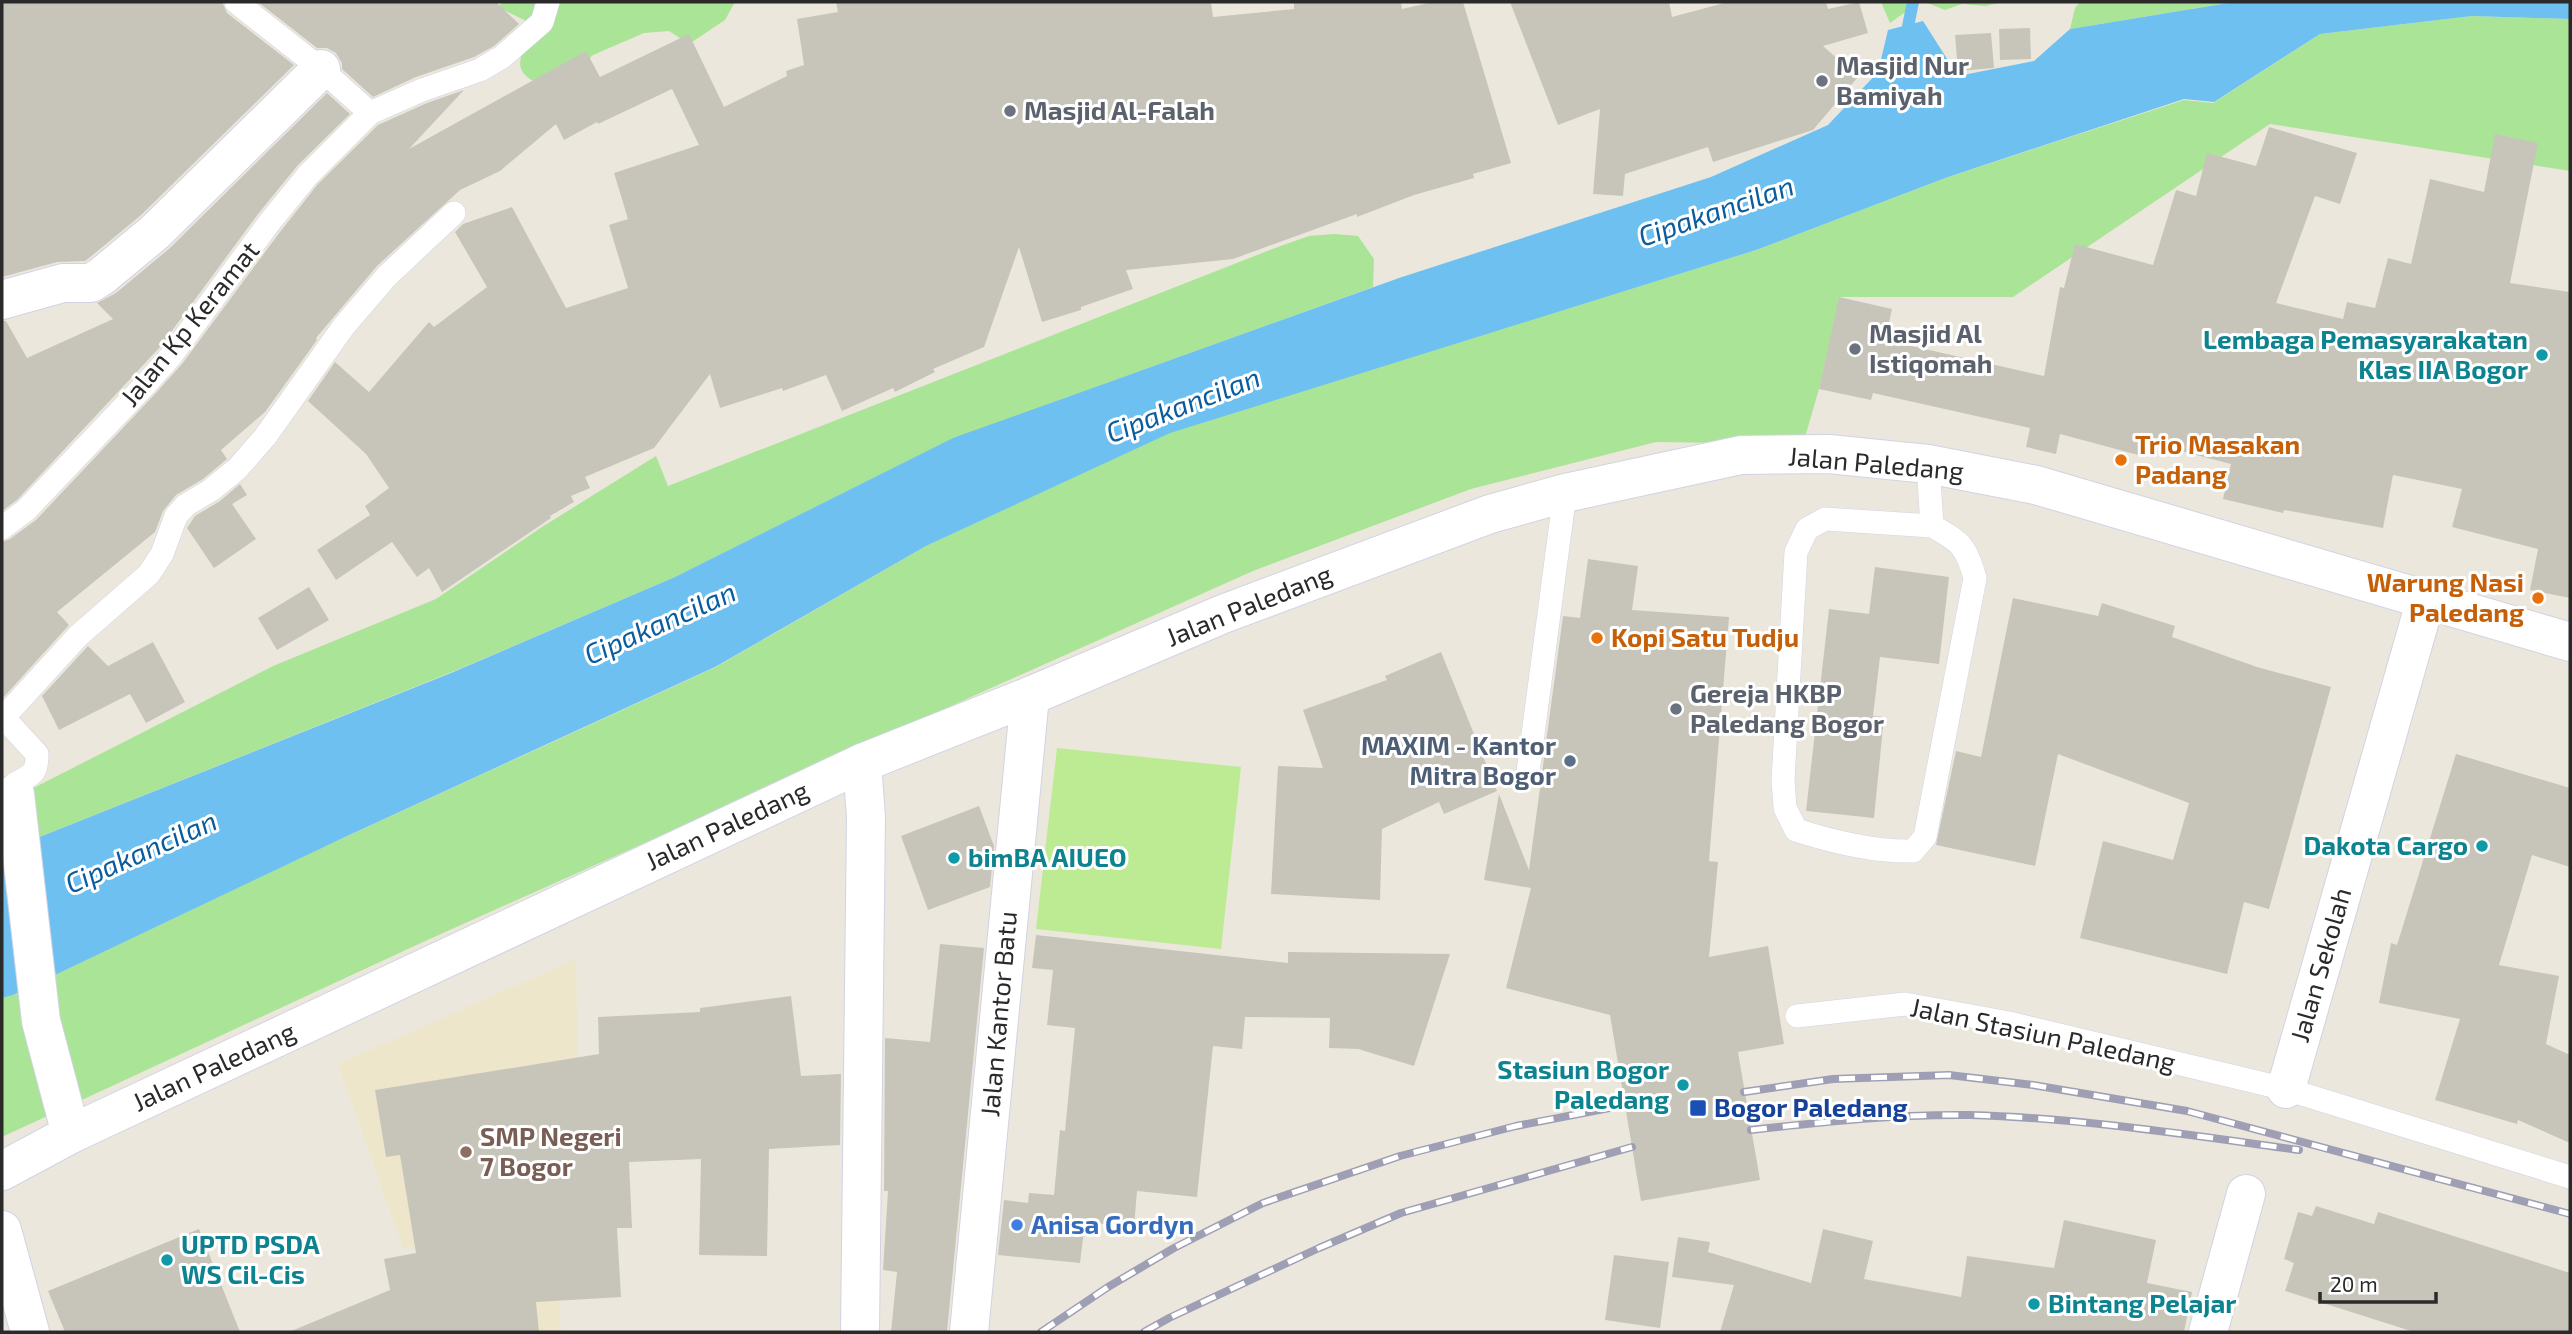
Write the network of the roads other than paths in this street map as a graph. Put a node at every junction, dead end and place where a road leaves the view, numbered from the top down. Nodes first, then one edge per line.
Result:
1 (236, 2) edge
2 (548, 2) edge
3 (321, 69) junction
4 (370, 113) junction
5 (454, 213) dead end
6 (2, 300) edge
7 (1928, 464) junction
8 (1565, 493) junction
9 (1932, 526) junction
10 (2, 528) edge
11 (2426, 600) junction
12 (2570, 642) edge
13 (1030, 696) junction
14 (3, 717) edge
15 (862, 763) junction
16 (1528, 772) dead end
17 (11, 800) edge
18 (1797, 1016) dead end
19 (2286, 1089) junction
20 (71, 1133) junction
21 (2, 1171) edge
22 (2570, 1177) edge
23 (2246, 1194) dead end
24 (2, 1230) edge
25 (30, 1332) edge
26 (860, 1332) edge
27 (969, 1332) edge
28 (2208, 1332) edge

1 - 3 lane
2 - 4 lane, Jalan Kp Keramat
3 - 4 lane
3 - 6 street
4 - 10 lane, Jalan Kp Keramat
5 - 14 lane
7 - 8 street, Jalan Paledang
7 - 9 lane
7 - 11 street, Jalan Paledang
8 - 13 street, Jalan Paledang
8 - 16 lane
9 - 9 lane
11 - 12 street, Jalan Paledang
11 - 19 street, Jalan Sekolah
13 - 15 street, Jalan Paledang
13 - 27 street, Jalan Kantor Batu
14 - 17 lane
15 - 20 street, Jalan Paledang
15 - 26 street
17 - 20 street
18 - 19 lane, Jalan Stasiun Paledang
19 - 22 lane, Jalan Stasiun Paledang
20 - 21 street, Jalan Paledang
23 - 28 street
24 - 25 street

